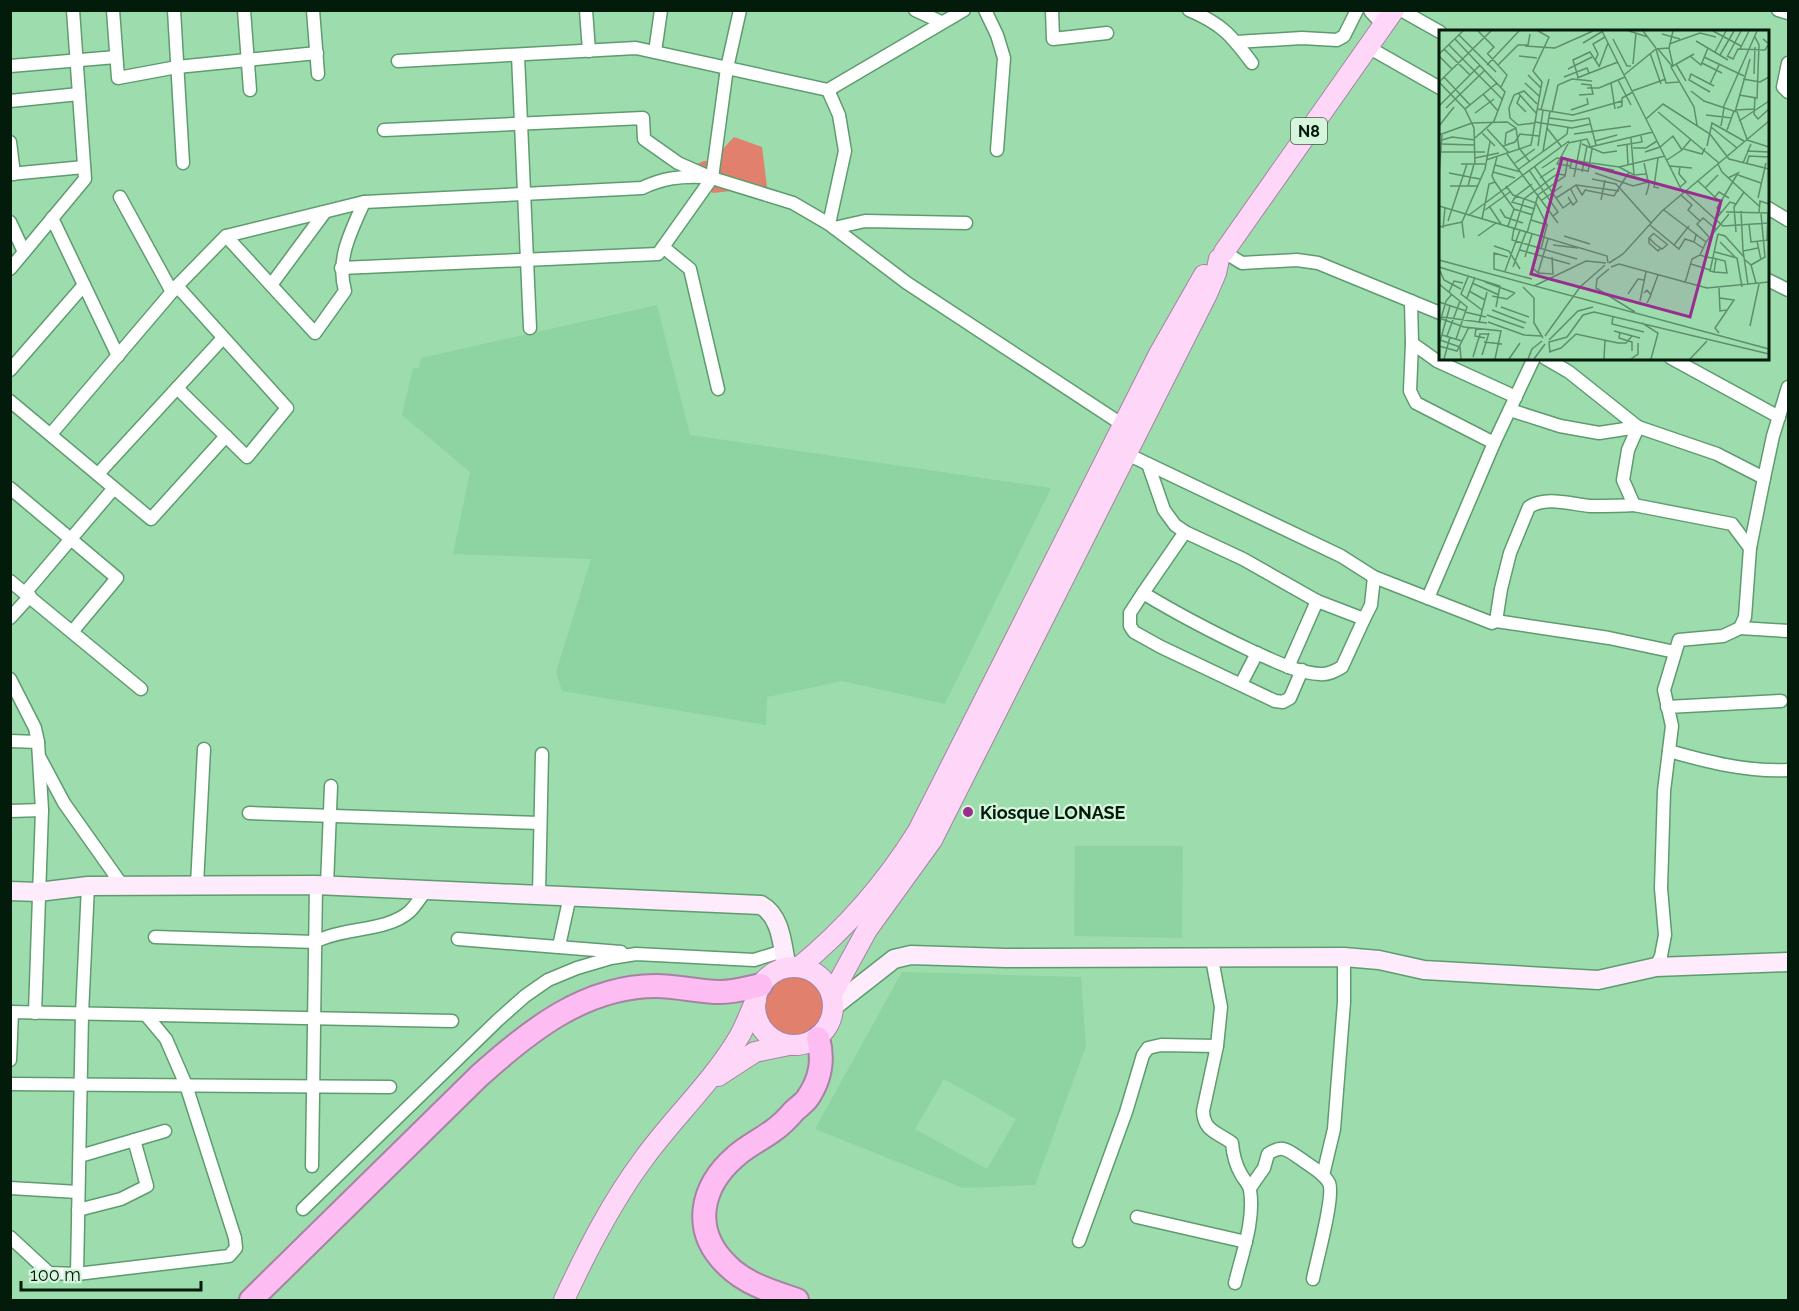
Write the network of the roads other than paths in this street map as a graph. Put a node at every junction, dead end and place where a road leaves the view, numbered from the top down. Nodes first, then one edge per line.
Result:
1 (73, 10) edge
2 (113, 10) edge
3 (174, 10) edge
4 (244, 10) edge
5 (313, 10) edge
6 (586, 10) edge
7 (662, 10) edge
8 (740, 10) edge
9 (915, 10) edge
10 (964, 10) edge
11 (985, 10) edge
12 (1052, 10) edge
13 (1189, 10) edge
14 (1357, 10) edge
15 (1401, 10) edge
16 (1778, 10) edge
17 (1788, 13) edge
18 (1384, 15) edge
19 (941, 22) junction
20 (1439, 31) edge
21 (1107, 33) dead end
22 (1236, 42) junction
23 (1368, 47) junction
24 (589, 51) junction
25 (656, 52) junction
26 (316, 53) junction
27 (518, 55) junction
28 (116, 57) junction
29 (248, 60) junction
30 (76, 61) junction
31 (398, 61) dead end
32 (1252, 63) dead end
33 (1788, 63) edge
34 (10, 66) edge
35 (177, 67) junction
36 (727, 68) junction
37 (318, 74) dead end
38 (1439, 87) edge
39 (250, 90) dead end
40 (828, 90) junction
41 (1788, 92) edge
42 (79, 94) junction
43 (10, 101) edge
44 (521, 124) junction
45 (384, 130) dead end
46 (10, 141) edge
47 (997, 150) dead end
48 (183, 163) dead end
49 (84, 167) junction
50 (12, 174) edge
51 (712, 178) junction
52 (524, 194) junction
53 (120, 197) dead end
54 (364, 202) junction
55 (1769, 209) edge
56 (325, 212) junction
57 (52, 218) junction
58 (1788, 220) edge
59 (10, 222) edge
60 (966, 223) dead end
61 (831, 226) junction
62 (226, 236) junction
63 (663, 247) junction
64 (24, 252) junction
65 (1221, 256) junction
66 (527, 260) junction
67 (341, 268) junction
68 (10, 269) edge
69 (1769, 281) edge
70 (84, 285) junction
71 (271, 285) junction
72 (174, 289) junction
73 (1788, 290) edge
74 (1412, 300) junction
75 (1439, 313) edge
76 (530, 328) dead end
77 (223, 338) junction
78 (1412, 343) junction
79 (118, 356) junction
80 (1533, 360) edge
81 (1548, 360) edge
82 (1677, 360) edge
83 (10, 370) edge
84 (1788, 387) edge
85 (177, 388) junction
86 (718, 389) dead end
87 (1516, 397) junction
88 (10, 400) edge
89 (1509, 410) junction
90 (1779, 417) junction
91 (1123, 425) junction
92 (1638, 427) junction
93 (51, 434) junction
94 (226, 436) junction
95 (1494, 443) junction
96 (1125, 453) junction
97 (1148, 464) junction
98 (98, 474) junction
99 (1764, 478) junction
100 (10, 488) edge
101 (114, 488) junction
102 (1634, 505) junction
103 (1185, 532) junction
104 (71, 539) junction
105 (1750, 548) junction
106 (1374, 577) junction
107 (10, 581) edge
108 (1143, 593) junction
109 (27, 595) junction
110 (1428, 598) junction
111 (1317, 601) junction
112 (10, 618) edge
113 (1364, 619) junction
114 (1496, 621) junction
115 (1740, 628) junction
116 (72, 632) junction
117 (1788, 632) edge
118 (1675, 652) junction
119 (1257, 653) junction
120 (1288, 667) junction
121 (1302, 670) junction
122 (10, 679) edge
123 (1241, 684) junction
124 (141, 689) dead end
125 (1781, 701) dead end
126 (1668, 707) junction
127 (10, 741) edge
128 (38, 748) junction
129 (204, 749) dead end
130 (1669, 750) junction
131 (542, 754) dead end
132 (1787, 771) edge
133 (331, 786) dead end
134 (42, 810) junction
135 (10, 811) edge
136 (249, 813) dead end
137 (330, 816) junction
138 (540, 823) junction
139 (122, 885) junction
140 (197, 885) junction
141 (321, 885) junction
142 (88, 886) junction
143 (427, 890) junction
144 (10, 891) edge
145 (38, 892) junction
146 (539, 894) junction
147 (570, 896) junction
148 (156, 937) dead end
149 (458, 939) dead end
150 (315, 942) junction
151 (558, 946) junction
152 (636, 954) junction
153 (1344, 957) junction
154 (1212, 959) junction
155 (790, 962) junction
156 (1788, 962) edge
157 (1656, 967) junction
158 (759, 992) junction
159 (833, 1000) junction
160 (11, 1012) edge
161 (35, 1013) junction
162 (82, 1014) junction
163 (146, 1015) junction
164 (314, 1018) junction
165 (452, 1021) dead end
166 (818, 1038) junction
167 (789, 1045) junction
168 (1217, 1046) junction
169 (10, 1060) edge
170 (10, 1084) edge
171 (82, 1084) junction
172 (186, 1085) junction
173 (704, 1086) junction
174 (313, 1087) junction
175 (390, 1087) dead end
176 (165, 1131) dead end
177 (134, 1140) junction
178 (80, 1156) junction
179 (312, 1166) dead end
180 (1323, 1175) junction
181 (10, 1188) edge
182 (1250, 1188) junction
183 (78, 1192) junction
184 (303, 1209) dead end
185 (78, 1210) junction
186 (1137, 1217) dead end
187 (10, 1237) edge
188 (1079, 1241) dead end
189 (1246, 1242) junction
190 (77, 1274) junction
191 (1312, 1279) dead end
192 (1235, 1283) dead end
193 (251, 1300) edge
194 (564, 1300) edge
195 (797, 1300) edge

1 - 30 street
2 - 28 street
3 - 35 street
4 - 29 street
5 - 26 street
6 - 24 street
7 - 25 street
8 - 36 street
9 - 19 street
10 - 19 street
11 - 47 street
12 - 21 street
13 - 22 street
14 - 22 street
15 - 20 street
16 - 17 street
18 - 23 main road, N8
19 - 40 street
22 - 32 street
23 - 38 street
23 - 65 main road, N8
24 - 25 street
24 - 27 street
25 - 36 street
26 - 29 street
26 - 37 street
27 - 31 street
27 - 44 street
28 - 30 street
28 - 35 street
29 - 35 street
29 - 39 street
30 - 34 street
30 - 42 street
33 - 41 street
35 - 48 street
36 - 40 street
36 - 51 street
40 - 61 street
42 - 43 street
42 - 49 street
44 - 45 street
44 - 51 street
44 - 52 street
46 - 50 street
49 - 50 street
49 - 57 street
51 - 52 street
51 - 61 street
51 - 63 street
52 - 54 street
52 - 66 street
53 - 72 street
54 - 56 street
54 - 67 street
55 - 58 street
56 - 62 street
56 - 71 street
57 - 64 street
57 - 70 street
59 - 64 street
60 - 61 street
61 - 91 street
62 - 71 street
62 - 72 street
63 - 66 street
63 - 86 street
64 - 68 street
65 - 74 street
65 - 91 main road
65 - 96 main road
66 - 67 street
66 - 76 street
67 - 71 street
69 - 73 street
70 - 79 street
70 - 83 street
72 - 77 street
72 - 79 street
74 - 75 street
74 - 78 street
77 - 85 street
77 - 94 street
78 - 87 street
78 - 95 street
79 - 93 street
80 - 87 street
81 - 92 street
82 - 90 street
84 - 90 street
85 - 94 street
85 - 98 street
87 - 89 street
88 - 93 street
89 - 92 street
89 - 95 street
90 - 99 street
91 - 155 main road
92 - 99 street
92 - 102 street
93 - 98 street
94 - 101 street
95 - 110 street
96 - 97 street
96 - 159 main road
97 - 103 street
97 - 106 street
98 - 101 street
99 - 105 street
100 - 104 street
101 - 104 street
102 - 105 street
102 - 114 street
103 - 108 street
103 - 111 street
104 - 109 street
104 - 116 street
105 - 115 street
106 - 110 street
106 - 113 street
107 - 109 street
108 - 119 street
108 - 123 street
109 - 112 street
109 - 116 street
110 - 114 street
111 - 113 street
111 - 120 street
113 - 121 street
114 - 118 street
115 - 117 street
115 - 118 street
116 - 124 street
118 - 126 street
119 - 120 street
119 - 123 street
120 - 121 street
121 - 123 street
122 - 128 street
125 - 126 street
126 - 130 street
127 - 128 street
128 - 134 street
128 - 139 street
129 - 140 street
130 - 132 street
130 - 157 street
131 - 138 street
133 - 137 street
134 - 135 street
134 - 145 street
136 - 137 street
137 - 138 street
137 - 141 street
138 - 146 street
139 - 140 street
139 - 142 street
140 - 141 street
141 - 143 street
141 - 150 street
142 - 145 street
142 - 162 street
143 - 146 street
143 - 150 street
144 - 145 street
145 - 161 street
146 - 147 street
147 - 151 street
147 - 155 street
148 - 150 street
149 - 151 street
150 - 164 street
151 - 152 street
152 - 155 street
152 - 184 street
153 - 154 street
153 - 157 street
153 - 180 street
154 - 159 street
154 - 168 street
155 - 158 main road
155 - 159 main road
156 - 157 street
158 - 167 main road
158 - 173 main road
158 - 193 highway
159 - 166 main road
160 - 161 street
160 - 169 street
161 - 162 street
162 - 163 street
162 - 171 street
163 - 164 street
163 - 172 street
164 - 165 street
164 - 174 street
166 - 167 main road
166 - 195 highway
167 - 173 main road
168 - 182 street
168 - 188 street
170 - 171 street
171 - 172 street
171 - 178 street
172 - 174 street
172 - 190 street
173 - 194 main road
174 - 175 street
174 - 179 street
176 - 177 street
177 - 178 street
177 - 185 street
178 - 183 street
180 - 182 street
180 - 191 street
181 - 183 street
182 - 189 street
183 - 185 street
185 - 190 street
186 - 189 street
187 - 190 street
189 - 192 street

